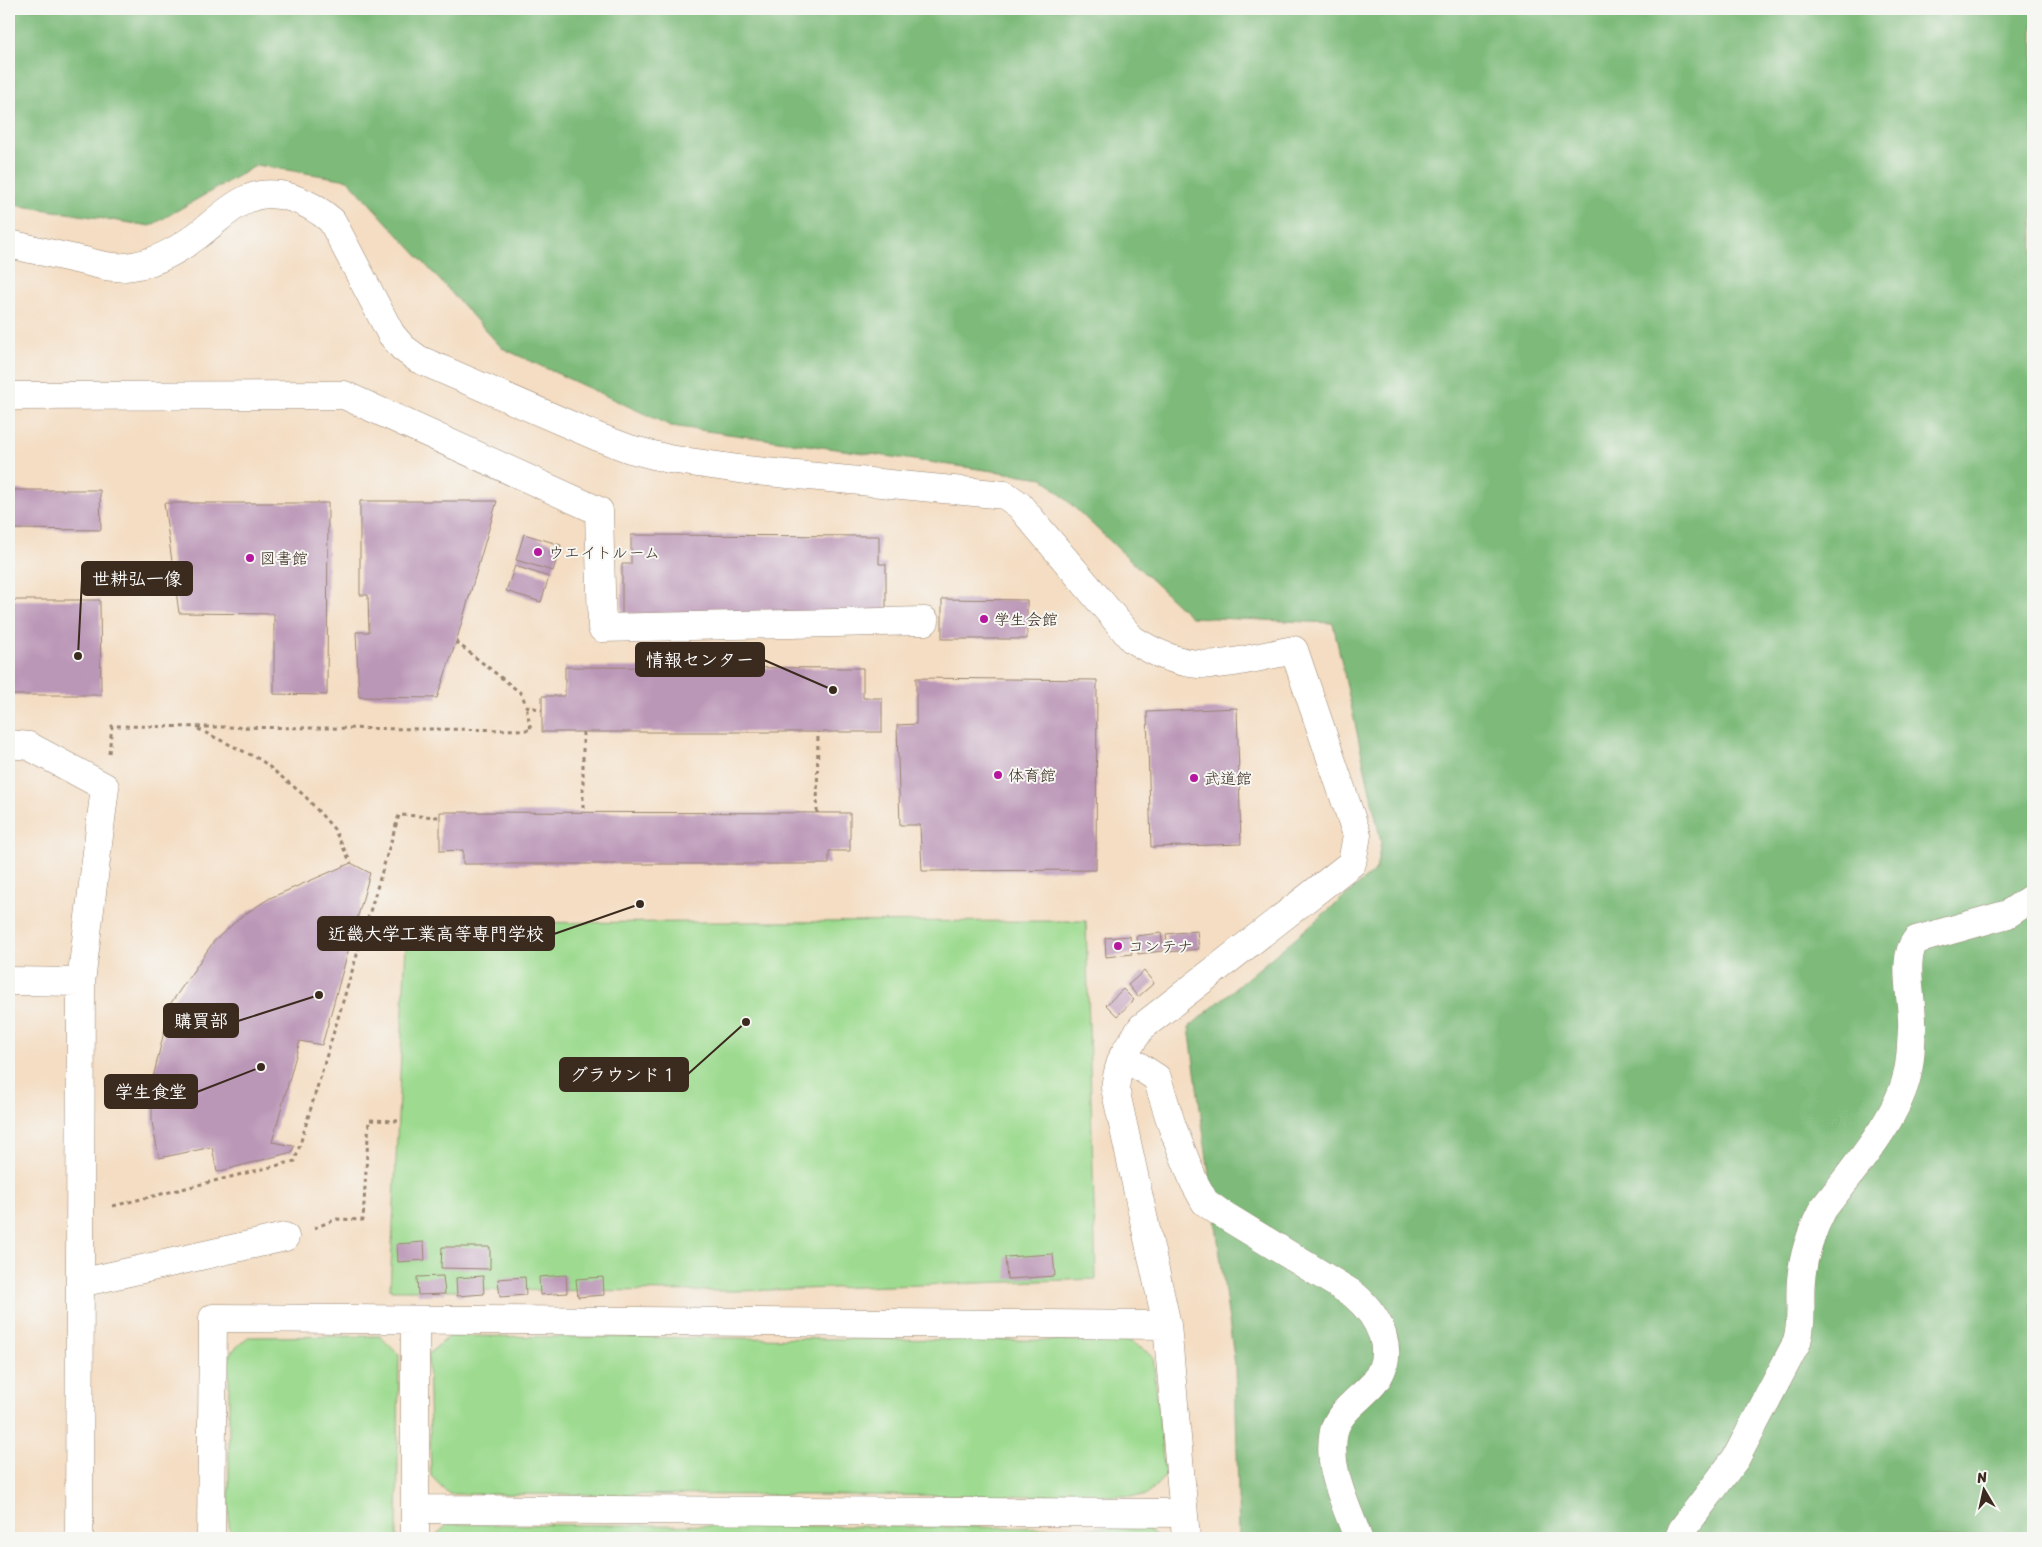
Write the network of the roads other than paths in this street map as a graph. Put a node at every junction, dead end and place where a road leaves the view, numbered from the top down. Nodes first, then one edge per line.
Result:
1 (9, 244) edge
2 (9, 396) edge
3 (925, 621) dead end
4 (9, 744) edge
5 (2033, 897) edge
6 (9, 981) edge
7 (81, 982) junction
8 (1123, 1056) junction
9 (285, 1237) dead end
10 (80, 1283) junction
11 (416, 1321) junction
12 (1167, 1325) junction
13 (415, 1509) junction
14 (1184, 1525) edge
15 (79, 1538) edge
16 (212, 1538) edge
17 (415, 1538) edge
18 (1358, 1538) edge
19 (1679, 1538) edge

1 - 8 street
2 - 3 street
4 - 7 street
5 - 19 street
6 - 7 street
7 - 10 street
8 - 12 street
8 - 18 street
9 - 10 street
10 - 15 street
11 - 12 street
11 - 13 street
11 - 16 street
12 - 14 street
13 - 14 street
13 - 17 street

